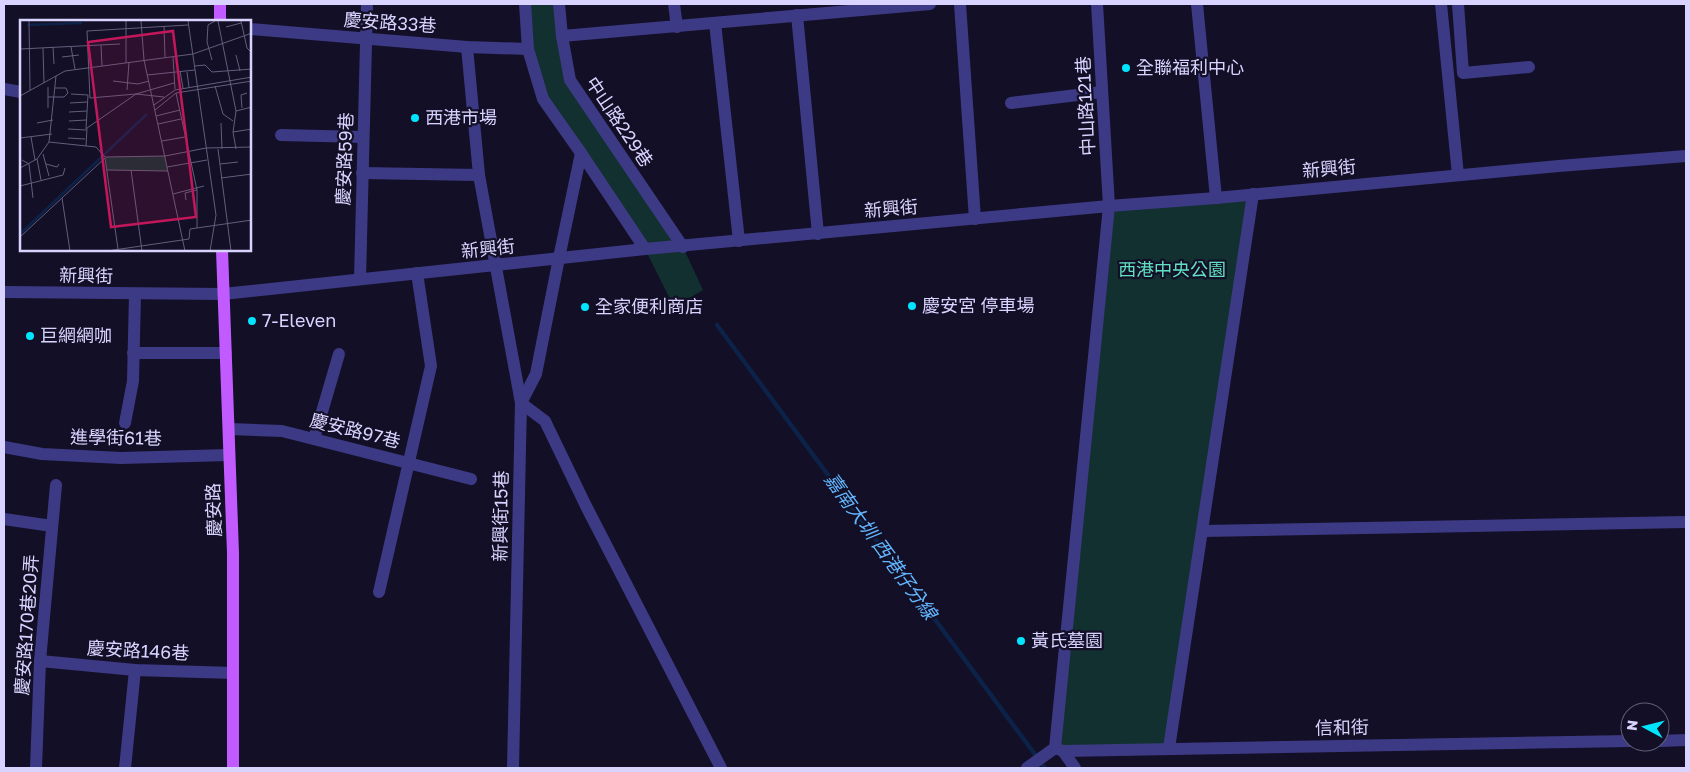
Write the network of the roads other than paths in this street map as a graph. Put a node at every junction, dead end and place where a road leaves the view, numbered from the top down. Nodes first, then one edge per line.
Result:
1 (220, 4) edge
2 (367, 4) edge
3 (525, 4) edge
4 (559, 4) edge
5 (674, 4) edge
6 (930, 4) edge
7 (960, 4) edge
8 (1097, 4) edge
9 (1197, 4) edge
10 (1442, 4) edge
11 (1461, 4) edge
12 (797, 15) junction
13 (220, 20) edge
14 (715, 22) junction
15 (677, 27) junction
16 (251, 29) edge
17 (562, 36) junction
18 (367, 40) junction
19 (467, 47) junction
20 (528, 49) junction
21 (1529, 67) dead end
22 (4, 89) edge
23 (20, 92) edge
24 (1102, 92) junction
25 (1011, 103) dead end
26 (281, 136) dead end
27 (363, 137) junction
28 (581, 153) junction
29 (1686, 156) edge
30 (362, 173) junction
31 (479, 175) junction
32 (1458, 175) junction
33 (1253, 194) junction
34 (1216, 198) junction
35 (1109, 206) junction
36 (975, 219) junction
37 (818, 234) junction
38 (739, 241) junction
39 (683, 247) junction
40 (645, 250) junction
41 (222, 251) edge
42 (559, 258) junction
43 (496, 266) junction
44 (417, 273) junction
45 (360, 279) junction
46 (4, 292) edge
47 (135, 294) junction
48 (223, 294) junction
49 (133, 353) junction
50 (226, 353) junction
51 (339, 354) dead end
52 (521, 403) junction
53 (125, 423) dead end
54 (230, 429) junction
55 (314, 439) junction
56 (4, 447) edge
57 (230, 455) junction
58 (408, 463) junction
59 (471, 479) dead end
60 (56, 485) dead end
61 (4, 519) edge
62 (1686, 522) edge
63 (52, 526) junction
64 (1203, 531) junction
65 (379, 592) dead end
66 (40, 661) junction
67 (135, 670) junction
68 (233, 673) junction
69 (1686, 740) edge
70 (1620, 741) edge
71 (1670, 741) edge
72 (1169, 748) junction
73 (1059, 749) junction
74 (36, 768) edge
75 (125, 768) edge
76 (233, 768) edge
77 (513, 768) edge
78 (721, 768) edge
79 (1027, 768) edge
80 (1075, 768) edge

1 - 13 main road
2 - 18 street, 慶安路59巷
3 - 20 street
4 - 17 street, 中山路229巷
5 - 15 street
6 - 12 street
7 - 36 street
8 - 24 street, 中山路121巷
9 - 34 street
10 - 32 street
11 - 21 street
12 - 14 street
12 - 37 street
14 - 15 street
14 - 38 street
15 - 17 street
16 - 18 street, 慶安路33巷
17 - 39 street, 中山路229巷
18 - 19 street, 慶安路33巷
18 - 27 street, 慶安路59巷
19 - 20 street, 慶安路33巷
19 - 31 street, 新興街15巷
20 - 28 street
22 - 23 street
24 - 25 street
24 - 35 street, 中山路121巷
26 - 27 street
27 - 30 street, 慶安路59巷
28 - 40 street
28 - 42 street
29 - 32 street, 新興街
30 - 31 street
30 - 45 street, 慶安路59巷
31 - 43 street, 新興街15巷
32 - 33 street, 新興街
33 - 34 street, 新興街
33 - 64 street
34 - 35 street, 新興街
35 - 36 street, 新興街
35 - 73 street, 中山路121巷
36 - 37 street, 新興街
37 - 38 street, 新興街
38 - 39 street, 新興街
39 - 40 street, 新興街
40 - 42 street, 新興街
41 - 48 main road, 慶安路
42 - 43 street, 新興街
42 - 52 street
43 - 44 street, 新興街
43 - 52 street, 新興街15巷
44 - 45 street, 新興街
44 - 58 street
45 - 48 street, 新興街
46 - 47 street, 新興街
47 - 48 street, 新興街
47 - 49 street
48 - 50 main road, 慶安路
49 - 50 street
49 - 53 street
50 - 54 main road, 慶安路
51 - 55 street
52 - 77 street, 新興街15巷
52 - 78 street
54 - 55 street, 慶安路97巷
54 - 57 main road, 慶安路
55 - 58 street, 慶安路97巷
56 - 57 street, 進學街61巷
57 - 68 main road, 慶安路
58 - 59 street, 慶安路97巷
58 - 65 street
60 - 63 street, 慶安路170巷20弄
61 - 63 street
62 - 64 street
63 - 66 street, 慶安路170巷20弄
64 - 72 street
66 - 67 street, 慶安路146巷
66 - 74 street, 慶安路170巷20弄
67 - 68 street, 慶安路146巷
67 - 75 street
68 - 76 main road, 慶安路
69 - 71 street
70 - 72 street, 信和街
72 - 73 street, 信和街
73 - 79 street
73 - 80 street

